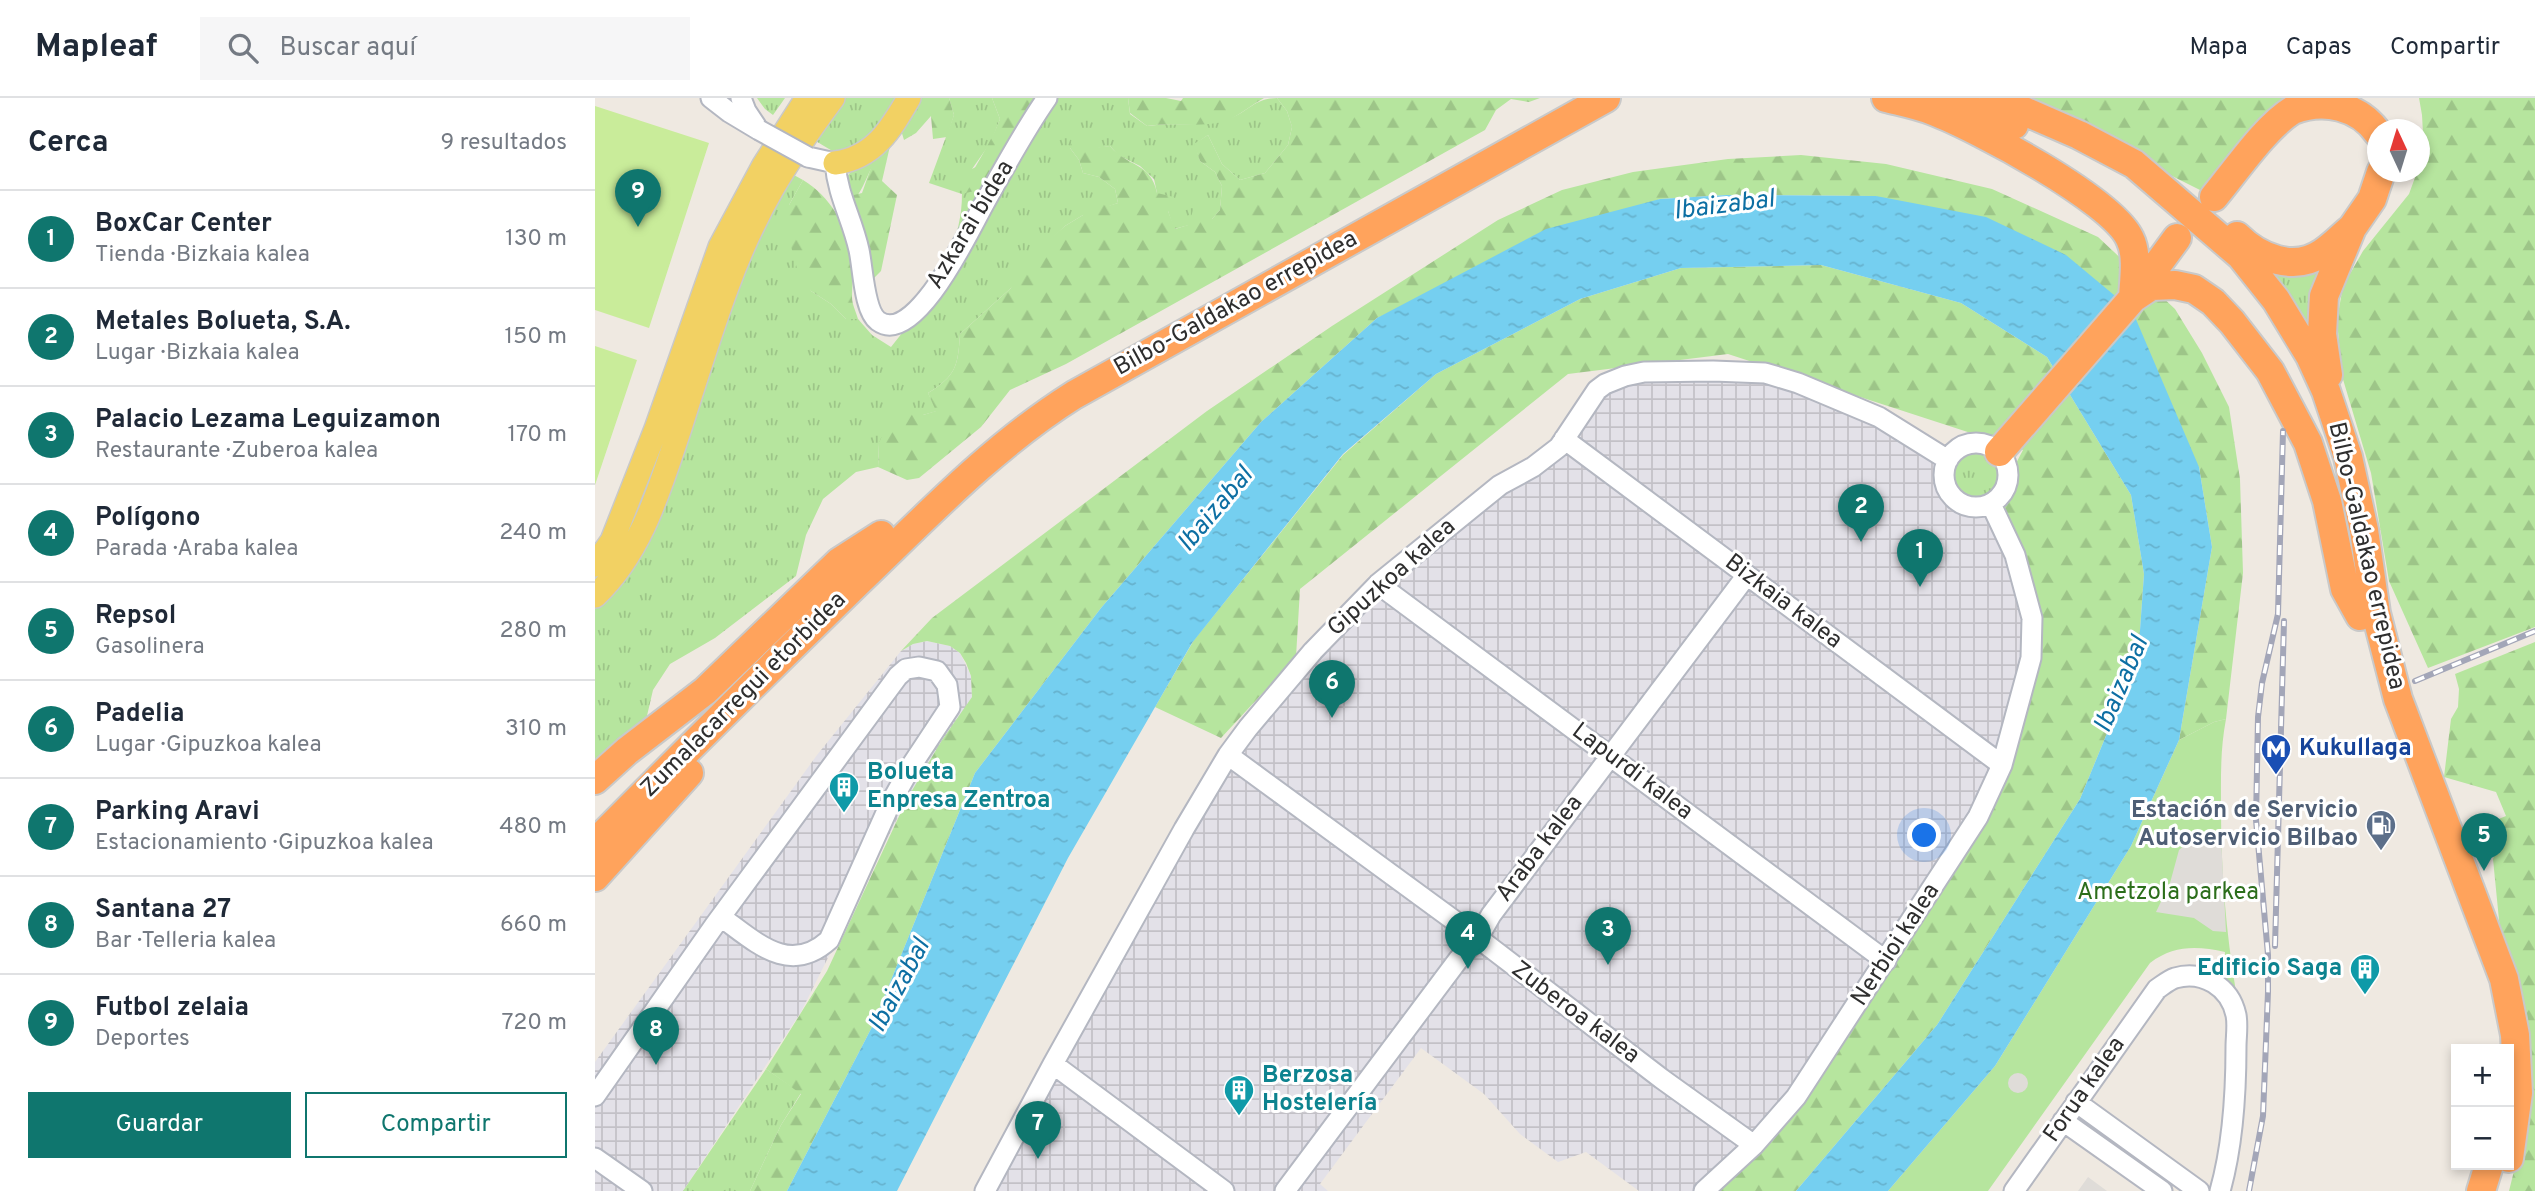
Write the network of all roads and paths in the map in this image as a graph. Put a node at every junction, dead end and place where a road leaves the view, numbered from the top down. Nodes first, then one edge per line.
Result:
1 (711, 98) edge
2 (741, 98) edge
3 (792, 98) edge
4 (807, 98) edge
5 (832, 98) edge
6 (909, 98) edge
7 (1047, 98) edge
8 (1569, 98) edge
9 (1606, 98) edge
10 (1886, 98) edge
11 (1937, 98) edge
12 (1994, 98) edge
13 (2368, 119) edge
14 (759, 130) junction
15 (808, 157) junction
16 (835, 163) junction
17 (2134, 164) junction
18 (2378, 182) edge
19 (2214, 197) dead end
20 (841, 199) junction
21 (2352, 228) junction
22 (2178, 238) dead end
23 (720, 247) junction
24 (2133, 298) junction
25 (2334, 412) junction
26 (1564, 439) junction
27 (2006, 442) junction
28 (1948, 460) junction
29 (1991, 504) junction
30 (887, 542) junction
31 (595, 565) edge
32 (1747, 575) junction
33 (1378, 584) junction
34 (595, 596) edge
35 (2360, 616) junction
36 (1228, 755) junction
37 (1610, 756) junction
38 (2002, 765) junction
39 (595, 780) edge
40 (595, 818) edge
41 (595, 843) edge
42 (595, 877) edge
43 (721, 917) junction
44 (1478, 938) junction
45 (1886, 961) junction
46 (2497, 1044) edge
47 (1053, 1064) junction
48 (595, 1096) edge
49 (2076, 1102) junction
50 (2063, 1121) junction
51 (2514, 1122) edge
52 (1754, 1145) junction
53 (595, 1158) edge
54 (2487, 1170) edge
55 (2506, 1170) edge
56 (642, 1191) edge
57 (985, 1191) edge
58 (1224, 1191) edge
59 (1285, 1191) edge
60 (1704, 1191) edge
61 (2014, 1191) edge
62 (2162, 1191) edge
63 (2199, 1191) edge
64 (2220, 1191) edge
65 (2481, 1191) edge
66 (2500, 1191) edge

1 - 14 street
2 - 14 street
3 - 23 main road
4 - 23 main road
5 - 34 main road
6 - 16 main road
7 - 20 street, Azkarai bidea
8 - 30 highway, Bilbo-Galdakao errepidea
9 - 30 highway, Bilbo-Galdakao errepidea
10 - 24 highway
11 - 35 highway, Bilbo-Galdakao errepidea
12 - 17 highway, Bilbo-Galdakao errepidea
13 - 19 highway
14 - 15 street, bridge
15 - 16 street
15 - 20 street
16 - 20 street
17 - 21 highway
17 - 25 highway, Bilbo-Galdakao errepidea
18 - 21 highway
21 - 25 highway
22 - 24 highway
23 - 31 main road
24 - 27 highway
24 - 35 highway
25 - 51 highway, Bilbo-Galdakao errepidea
26 - 28 street, Gipuzkoa kalea
26 - 32 street, Bizkaia kalea
26 - 33 street, Gipuzkoa kalea
27 - 28 street
27 - 29 street
28 - 29 street
29 - 38 street, Nerbioi kalea
30 - 39 highway
30 - 40 highway, Zumalacarregui etorbidea
30 - 41 highway, Zumalacarregui etorbidea
30 - 42 highway
32 - 37 street, Araba kalea
32 - 38 street, Bizkaia kalea
33 - 36 street, Gipuzkoa kalea
33 - 37 street, Lapurdi kalea
35 - 46 highway, Bilbo-Galdakao errepidea
36 - 44 street, Zuberoa kalea
36 - 47 street, Gipuzkoa kalea
37 - 44 street, Araba kalea
37 - 45 street, Lapurdi kalea
38 - 45 street, Nerbioi kalea
43 - 43 street
43 - 48 street
44 - 52 street, Zuberoa kalea
44 - 59 street, Araba kalea
45 - 52 street, Nerbioi kalea
47 - 57 street, Gipuzkoa kalea
47 - 58 street
49 - 50 street, Forua kalea
49 - 63 street
49 - 64 street, Forua kalea
50 - 61 street, Forua kalea
50 - 62 street
52 - 60 street, Nerbioi kalea
53 - 56 street
54 - 65 highway
55 - 66 highway

